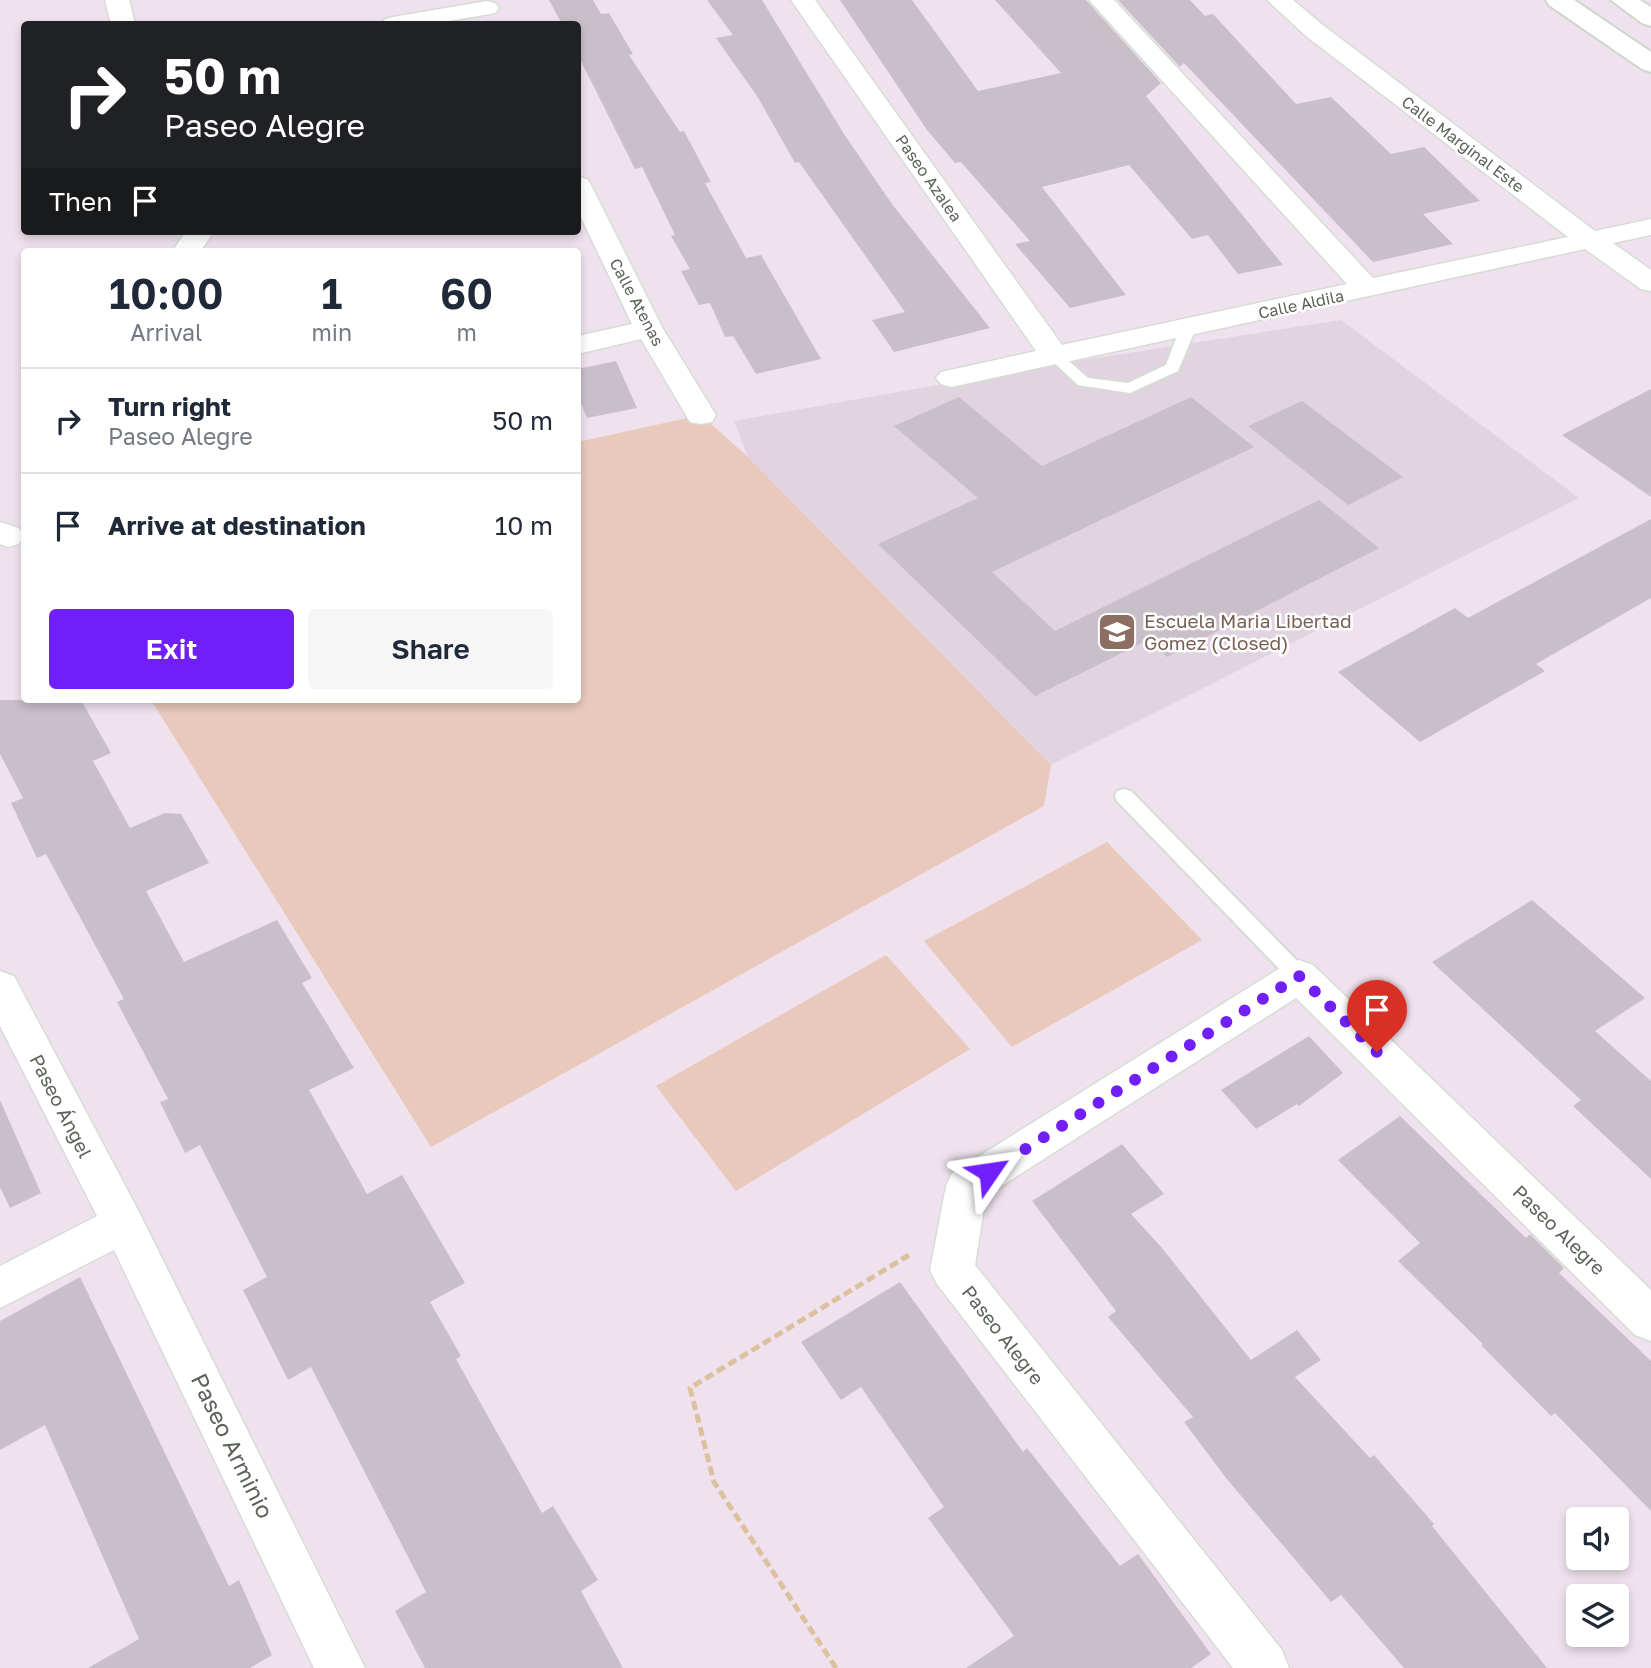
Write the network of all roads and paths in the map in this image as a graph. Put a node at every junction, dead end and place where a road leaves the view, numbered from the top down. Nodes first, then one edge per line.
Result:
1 (117, 0) edge
2 (803, 0) edge
3 (1101, 0) edge
4 (1279, 0) edge
5 (1558, 0) edge
6 (1623, 0) edge
7 (489, 11) edge
8 (1651, 18) edge
9 (121, 21) edge
10 (415, 21) edge
11 (1651, 64) edge
12 (581, 191) edge
13 (1651, 227) edge
14 (1591, 241) junction
15 (1651, 283) edge
16 (1368, 289) junction
17 (1188, 328) junction
18 (649, 329) junction
19 (581, 344) edge
20 (1055, 356) junction
21 (951, 378) dead end
22 (701, 415) dead end
23 (1124, 796) dead end
24 (1299, 976) junction
25 (0, 987) edge
26 (123, 1224) junction
27 (960, 1224) junction
28 (0, 1288) edge
29 (1651, 1320) edge
30 (341, 1668) edge
31 (836, 1668) edge
32 (1264, 1668) edge

1 - 9 street
2 - 20 street, Paseo Azalea
3 - 16 street
4 - 14 street, Calle Marginal Este
5 - 11 main road
6 - 8 main road
7 - 10 street
12 - 18 street, Calle Atenas
13 - 14 street, Calle Aldila
14 - 15 street, Calle Marginal Este
14 - 16 street, Calle Aldila
16 - 17 street, Calle Aldila
17 - 20 street, Calle Aldila
17 - 20 lane
18 - 19 street
18 - 22 street, Calle Atenas
20 - 21 street, Calle Aldila
23 - 24 lane
24 - 27 street, Paseo Alegre
24 - 29 street, Paseo Alegre
25 - 26 street, Paseo Ángel
26 - 28 street
26 - 30 street, Paseo Arminio
27 - 31 path
27 - 32 street, Paseo Alegre

